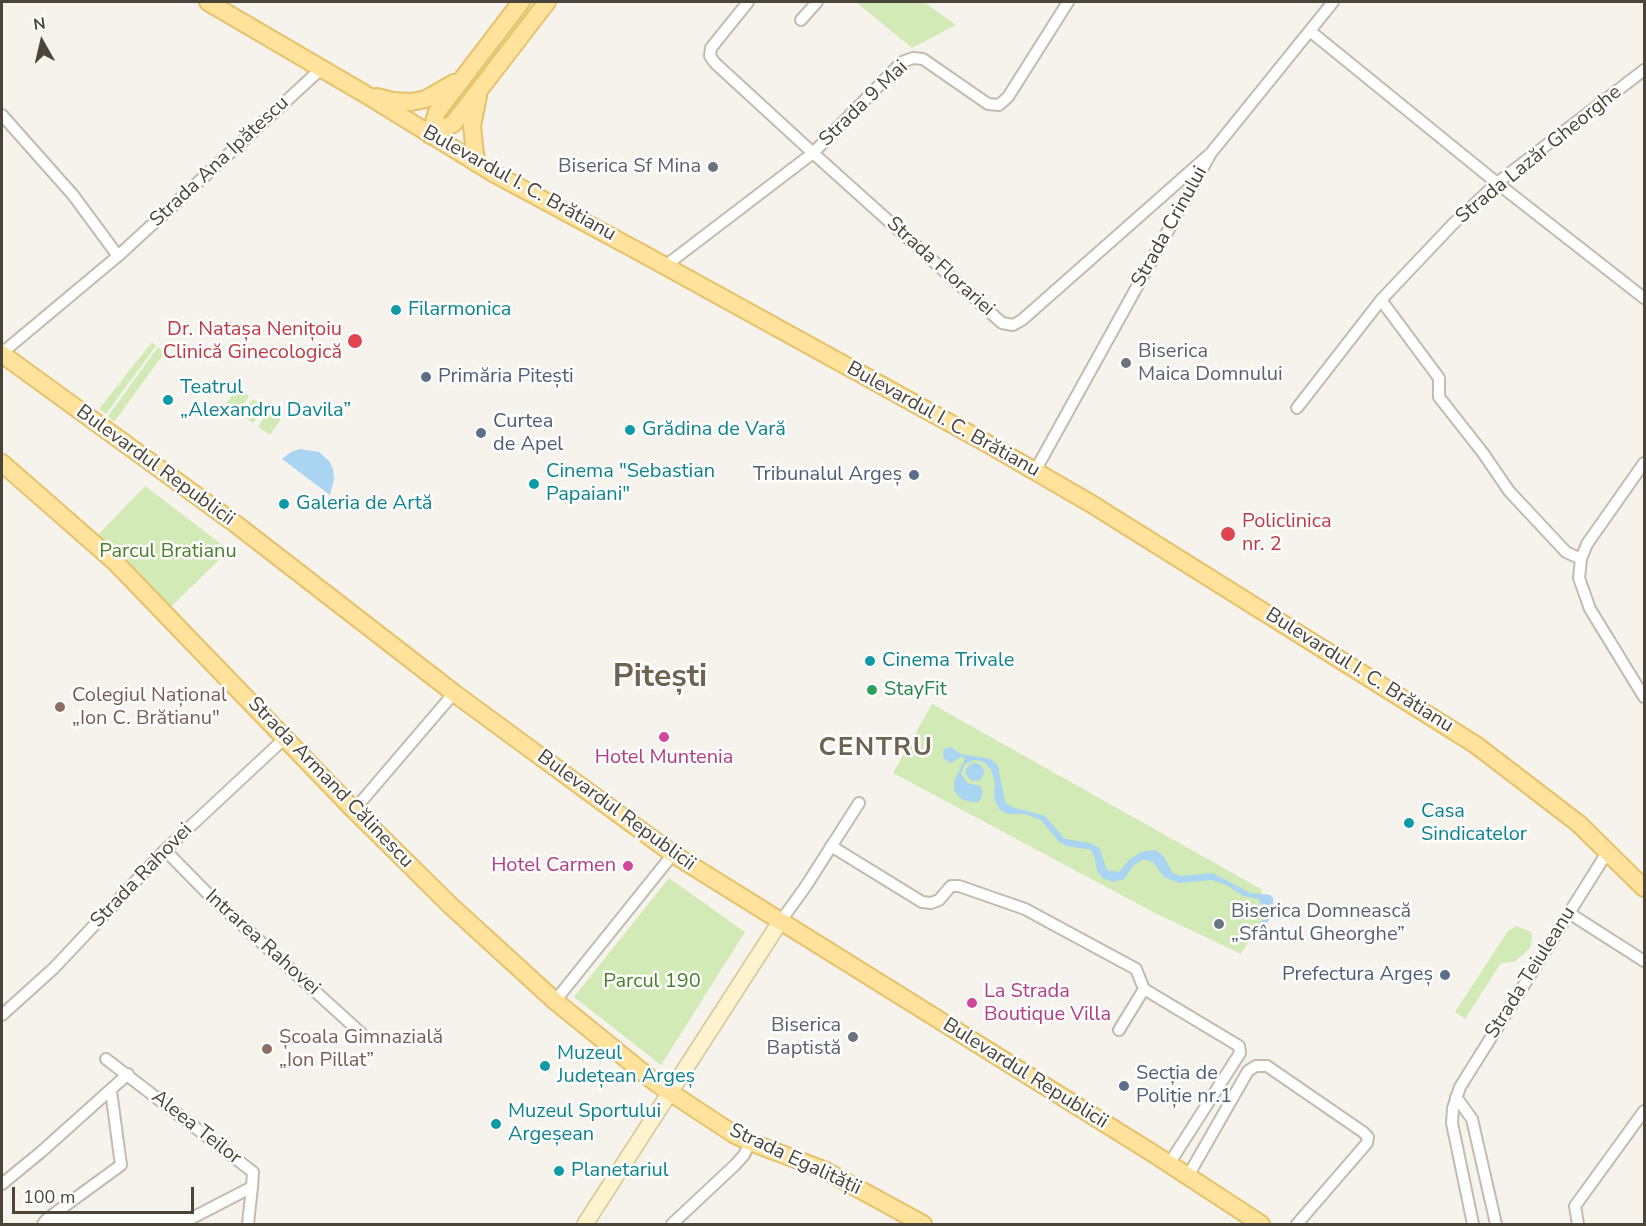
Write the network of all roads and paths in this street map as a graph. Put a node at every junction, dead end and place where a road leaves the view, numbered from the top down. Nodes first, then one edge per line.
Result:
1 (208, 2) edge
2 (521, 2) edge
3 (547, 2) edge
4 (748, 2) edge
5 (817, 2) edge
6 (1068, 2) edge
7 (1333, 2) edge
8 (801, 20) dead end
9 (1310, 31) junction
10 (322, 68) junction
11 (1644, 70) edge
12 (463, 78) junction
13 (480, 87) junction
14 (365, 94) junction
15 (2, 115) edge
16 (430, 135) junction
17 (813, 153) junction
18 (1211, 153) junction
19 (476, 163) junction
20 (1497, 183) junction
21 (118, 256) junction
22 (665, 266) junction
23 (1644, 298) edge
24 (1381, 300) junction
25 (2, 353) edge
26 (1297, 408) dead end
27 (2, 463) edge
28 (1644, 463) edge
29 (1035, 471) junction
30 (1581, 560) junction
31 (454, 693) junction
32 (1644, 697) edge
33 (285, 738) junction
34 (859, 803) dead end
35 (354, 810) junction
36 (831, 846) junction
37 (165, 850) junction
38 (1608, 851) junction
39 (673, 854) junction
40 (1644, 888) edge
41 (1569, 913) junction
42 (780, 922) junction
43 (1644, 961) edge
44 (1144, 989) junction
45 (555, 1001) junction
46 (2, 1015) edge
47 (1119, 1030) dead end
48 (362, 1033) dead end
49 (106, 1059) dead end
50 (128, 1074) junction
51 (111, 1090) junction
52 (669, 1093) junction
53 (1456, 1097) junction
54 (1644, 1111) edge
55 (750, 1142) junction
56 (1169, 1164) junction
57 (1188, 1176) junction
58 (2, 1184) edge
59 (252, 1187) junction
60 (43, 1223) edge
61 (248, 1224) edge
62 (585, 1224) edge
63 (672, 1224) edge
64 (922, 1224) edge
65 (1261, 1224) edge
66 (1297, 1224) edge
67 (1473, 1224) edge
68 (1496, 1224) edge
69 (1578, 1224) edge

1 - 10 main road, Bulevardul I. C. Brătianu
2 - 12 main road
3 - 13 main road
4 - 17 street, Strada Florariei
5 - 8 street
6 - 17 street, Strada 9 Mai
7 - 9 street, Strada Crinului
9 - 18 street, Strada Crinului
9 - 20 street
10 - 14 main road, Bulevardul I. C. Brătianu
10 - 21 street, Strada Ana Ipătescu
11 - 20 street, Strada Lazăr Gheorghe
12 - 14 main road
12 - 16 main road
13 - 16 main road
13 - 19 main road
14 - 16 main road, Bulevardul I. C. Brătianu
15 - 21 street
16 - 19 main road, Bulevardul I. C. Brătianu
17 - 18 street, Strada Florariei
17 - 22 street, Strada 9 Mai
18 - 29 street, Strada Crinului
19 - 22 main road, Bulevardul I. C. Brătianu
20 - 23 street
20 - 24 street, Strada Lazăr Gheorghe
21 - 25 street, Strada Ana Ipătescu
22 - 29 main road, Bulevardul I. C. Brătianu
24 - 26 street, Strada Lazăr Gheorghe
24 - 30 street
25 - 31 main road, Bulevardul Republicii
27 - 33 main road, Strada Armand Călinescu
28 - 30 street
29 - 38 main road, Bulevardul I. C. Brătianu
30 - 32 street
31 - 35 street
31 - 39 main road, Bulevardul Republicii
33 - 35 main road, Strada Armand Călinescu
33 - 37 street, Strada Rahovei
34 - 36 street
35 - 45 main road, Strada Armand Călinescu
36 - 42 street
36 - 44 street
37 - 46 street, Strada Rahovei
37 - 48 street, Intrarea Rahovei
38 - 40 main road, Bulevardul I. C. Brătianu
38 - 41 street, Strada Teiuleanu
39 - 42 main road, Bulevardul Republicii
39 - 45 street
41 - 43 street
41 - 53 street, Strada Teiuleanu
42 - 52 street
42 - 56 main road, Bulevardul Republicii
44 - 47 street
44 - 56 street
45 - 52 main road, Strada Armand Călinescu
49 - 50 street, Aleea Teilor
50 - 51 street
50 - 59 street, Aleea Teilor
51 - 58 street
51 - 60 street, Aleea Teilor
52 - 55 main road, Strada Egalității
52 - 62 street
53 - 67 street
53 - 68 street
54 - 69 street
55 - 63 street
55 - 64 main road, Strada Egalității
56 - 57 main road, Bulevardul Republicii
57 - 65 main road, Bulevardul Republicii
57 - 66 street
59 - 60 street, Aleea Teilor
59 - 61 street, Aleea Teilor

